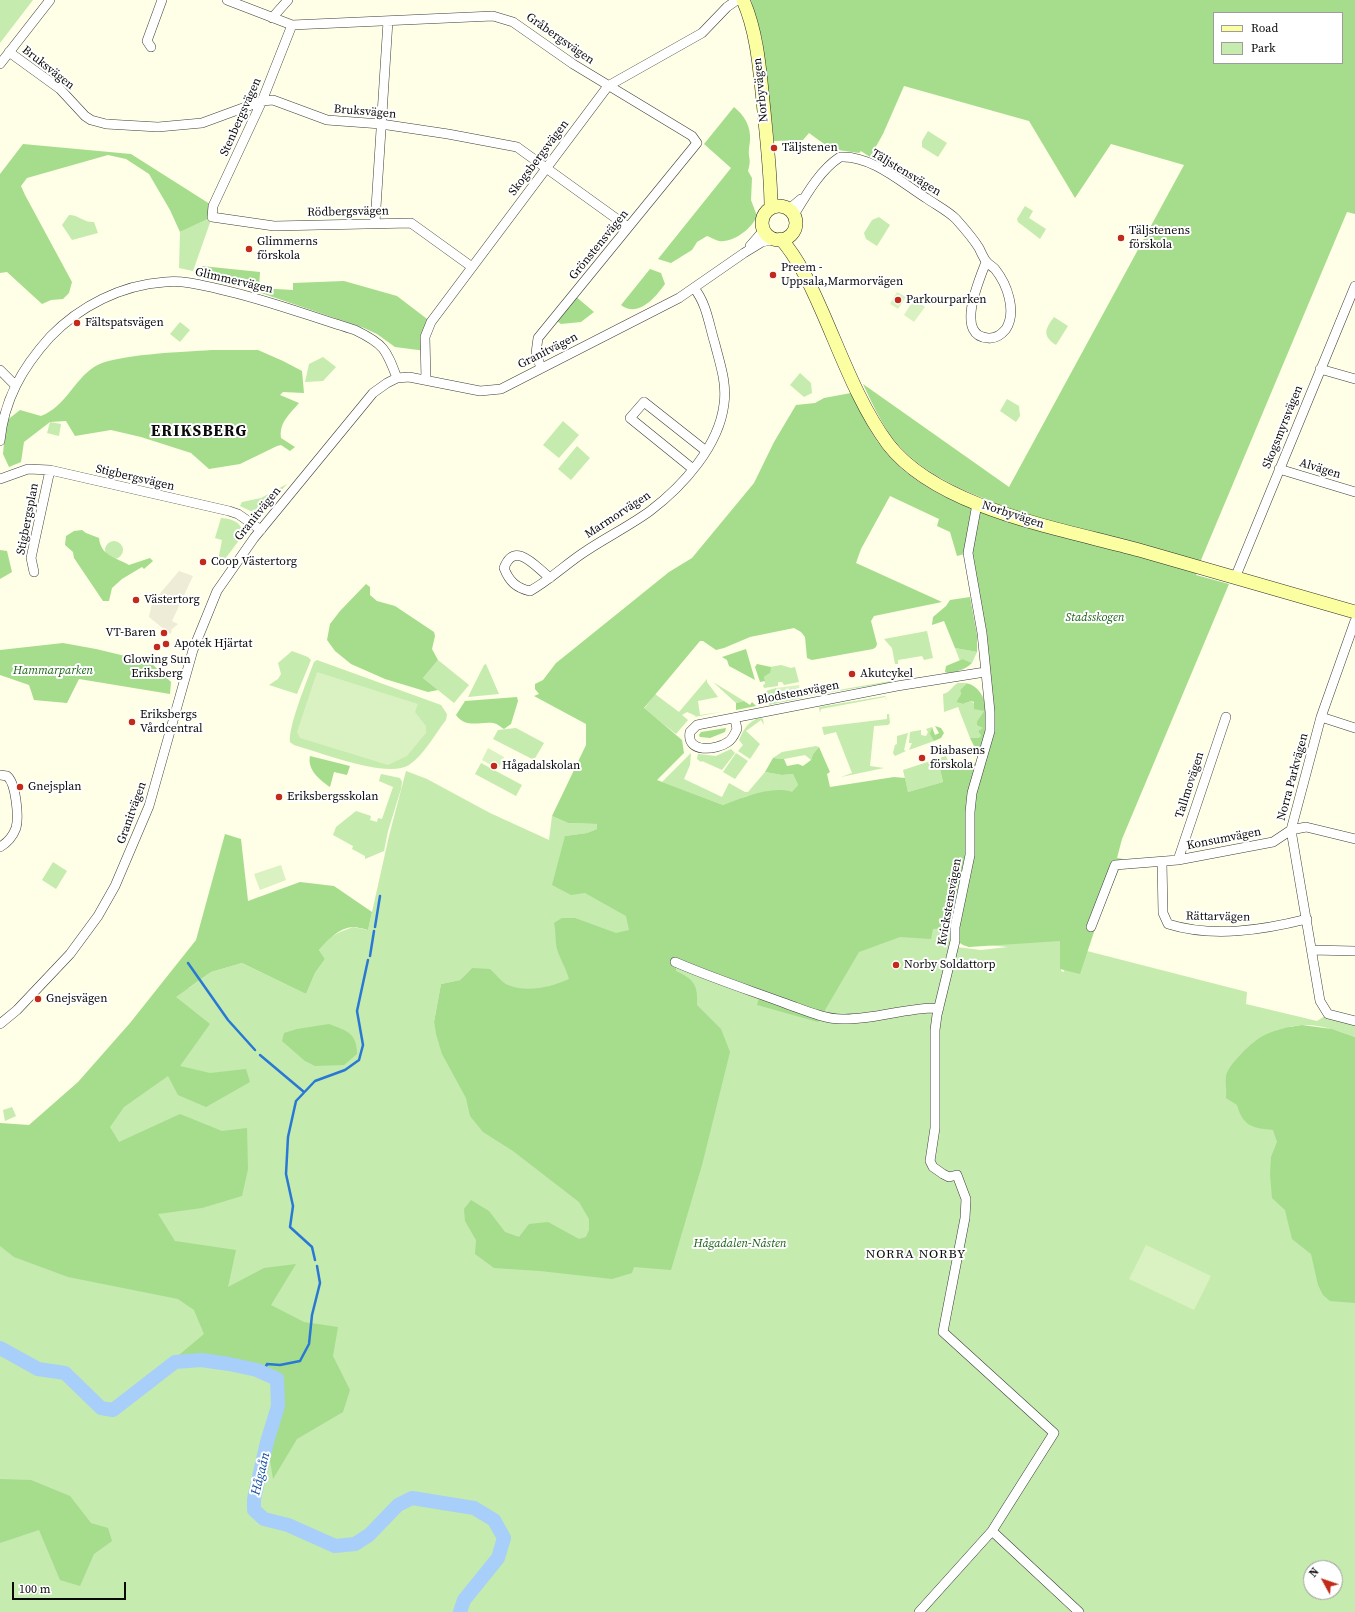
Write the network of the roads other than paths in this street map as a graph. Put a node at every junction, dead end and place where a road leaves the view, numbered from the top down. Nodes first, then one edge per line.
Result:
1 (50, 0) edge
2 (162, 0) edge
3 (227, 0) edge
4 (288, 0) edge
5 (737, 0) edge
6 (743, 0) edge
7 (272, 18) junction
8 (388, 21) junction
9 (292, 25) junction
10 (151, 47) dead end
11 (9, 52) junction
12 (0, 64) edge
13 (608, 86) junction
14 (262, 101) junction
15 (381, 124) junction
16 (697, 143) joint
17 (546, 167) junction
18 (783, 209) junction
19 (212, 217) joint
20 (375, 223) junction
21 (628, 227) junction
22 (764, 230) junction
23 (782, 238) junction
24 (744, 253) junction
25 (986, 262) junction
26 (472, 266) junction
27 (1355, 286) edge
28 (694, 288) junction
29 (541, 368) junction
30 (1320, 369) junction
31 (0, 370) edge
32 (397, 378) junction
33 (1355, 379) edge
34 (426, 380) junction
35 (15, 386) junction
36 (0, 441) edge
37 (706, 451) junction
38 (693, 468) junction
39 (1279, 469) junction
40 (50, 470) junction
41 (1, 475) edge
42 (1355, 492) edge
43 (977, 504) junction
44 (261, 530) junction
45 (34, 572) dead end
46 (550, 578) junction
47 (1235, 578) junction
48 (1355, 612) edge
49 (1355, 621) edge
50 (985, 672) junction
51 (1226, 717) dead end
52 (1320, 717) junction
53 (735, 719) junction
54 (1355, 728) edge
55 (0, 775) edge
56 (1291, 830) junction
57 (1355, 839) edge
58 (0, 847) edge
59 (1178, 860) junction
60 (1162, 862) junction
61 (1307, 919) junction
62 (1091, 928) dead end
63 (1312, 950) junction
64 (1355, 951) edge
65 (675, 962) dead end
66 (939, 1008) junction
67 (1355, 1021) edge
68 (0, 1024) edge
69 (992, 1531) junction
70 (919, 1612) edge
71 (1079, 1612) edge

1 - 11 street
2 - 10 street
3 - 7 street, Gråbergsvägen
4 - 7 street
5 - 13 street, Skogsbergsvägen
6 - 18 street, Norbyvägen
7 - 9 street, Gråbergsvägen
8 - 9 street, Gråbergsvägen
8 - 13 street, Gråbergsvägen
8 - 15 street
9 - 14 street, Stenbergsvägen
11 - 12 street
11 - 14 street, Bruksvägen
13 - 16 street, Gråbergsvägen
13 - 17 street, Skogsbergsvägen
14 - 15 street, Bruksvägen
14 - 19 street, Stenbergsvägen
15 - 17 street, Bruksvägen
15 - 20 street
16 - 21 street, Grönstensvägen
17 - 21 street, Bruksvägen
17 - 26 street, Skogsbergsvägen
18 - 22 street
18 - 23 street
18 - 25 street, Täljstensvägen
19 - 20 street, Rödbergsvägen
20 - 26 street, Rödbergsvägen
21 - 29 street, Grönstensvägen
22 - 23 street
22 - 24 street, Granitvägen
23 - 24 street, Granitvägen
23 - 43 street, Norbyvägen
24 - 28 street, Granitvägen
25 - 25 street, Täljstensvägen
26 - 34 street, Skogsbergsvägen
27 - 30 street, Skogsmyrsvägen
28 - 29 street, Granitvägen
28 - 37 street, Marmorvägen
29 - 34 street, Granitvägen
30 - 33 street
30 - 39 street, Skogsmyrsvägen
31 - 35 street
32 - 34 street, Granitvägen
32 - 35 street, Glimmervägen
32 - 44 street, Granitvägen
35 - 36 street, Glimmervägen
37 - 38 street, Marmorvägen
37 - 38 street
38 - 46 street, Marmorvägen
39 - 42 street, Alvägen
39 - 47 street, Skogsmyrsvägen
40 - 41 street, Stigbergsvägen
40 - 44 street, Stigbergsvägen
40 - 45 street, Stigbergsplan
43 - 47 street, Norbyvägen
43 - 50 street, Kvickstensvägen
44 - 68 street, Granitvägen
46 - 46 street, Marmorvägen
47 - 48 street, Norbyvägen
49 - 52 street, Norra Parkvägen
50 - 53 street, Blodstensvägen
50 - 66 street, Kvickstensvägen
51 - 59 street, Tallmovägen
52 - 54 street
52 - 56 street, Norra Parkvägen
53 - 53 street, Blodstensvägen
55 - 58 street
56 - 57 street, Konsumvägen
56 - 59 street, Konsumvägen
56 - 61 street, Norra Parkvägen
59 - 60 street, Konsumvägen
60 - 61 street, Rättarvägen
60 - 62 street, Konsumvägen
61 - 63 street, Norra Parkvägen
63 - 64 street
63 - 67 street, Norra Parkvägen
65 - 66 street
66 - 69 street, Kvickstensvägen
69 - 70 street
69 - 71 street

